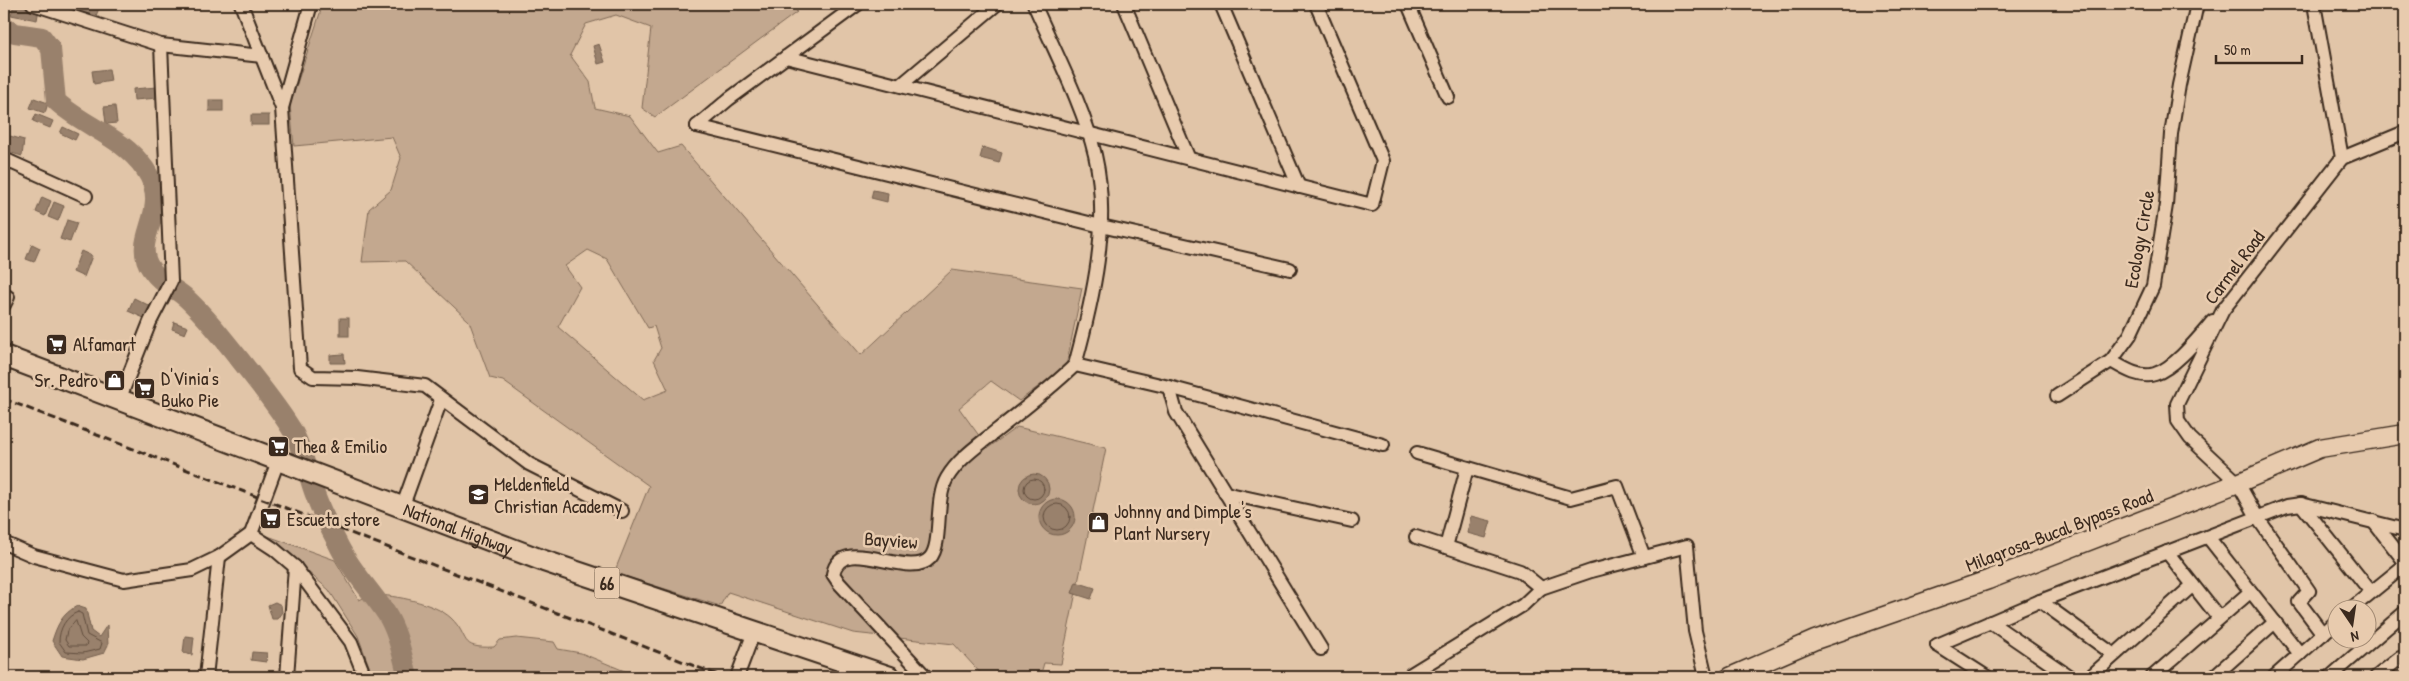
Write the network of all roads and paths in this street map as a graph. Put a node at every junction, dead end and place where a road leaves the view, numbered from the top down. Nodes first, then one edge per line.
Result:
1 (32, 4) edge
2 (241, 4) edge
3 (311, 4) edge
4 (858, 4) edge
5 (997, 4) edge
6 (1034, 4) edge
7 (1124, 4) edge
8 (1221, 4) edge
9 (1316, 4) edge
10 (1408, 4) edge
11 (2197, 4) edge
12 (2314, 4) edge
13 (162, 45) junction
14 (262, 56) junction
15 (786, 56) junction
16 (900, 85) junction
17 (1448, 97) dead end
18 (282, 108) junction
19 (1088, 132) junction
20 (2405, 132) edge
21 (2342, 158) junction
22 (4, 159) edge
23 (1189, 159) junction
24 (1299, 187) junction
25 (86, 196) dead end
26 (1101, 226) junction
27 (1290, 269) dead end
28 (4, 295) edge
29 (4, 305) edge
30 (2223, 310) junction
31 (4, 356) edge
32 (2111, 361) junction
33 (1075, 365) junction
34 (1169, 387) junction
35 (2057, 396) dead end
36 (119, 400) junction
37 (441, 400) junction
38 (2405, 434) edge
39 (1383, 445) dead end
40 (1417, 453) dead end
41 (287, 464) junction
42 (1467, 468) junction
43 (2238, 483) junction
44 (1225, 493) junction
45 (2301, 504) junction
46 (402, 508) junction
47 (622, 511) dead end
48 (2257, 517) junction
49 (1352, 521) dead end
50 (2373, 522) junction
51 (2405, 530) edge
52 (251, 534) junction
53 (1416, 537) dead end
54 (2208, 537) junction
55 (4, 543) edge
56 (1446, 547) junction
57 (2167, 552) junction
58 (220, 557) junction
59 (1644, 557) junction
60 (2405, 564) edge
61 (295, 567) junction
62 (2192, 585) junction
63 (1541, 588) junction
64 (2250, 592) junction
65 (2371, 592) junction
66 (2364, 598) edge
67 (2040, 601) junction
68 (2405, 612) edge
69 (2219, 618) junction
70 (1990, 622) junction
71 (2275, 622) junction
72 (2326, 631) edge
73 (754, 632) junction
74 (2323, 634) junction
75 (1321, 649) dead end
76 (2113, 654) junction
77 (2300, 654) junction
78 (2405, 657) edge
79 (1410, 674) dead end
80 (206, 677) edge
81 (287, 677) edge
82 (365, 677) edge
83 (737, 677) edge
84 (890, 677) edge
85 (926, 677) edge
86 (1706, 677) edge
87 (1730, 677) edge
88 (1987, 677) edge
89 (2070, 677) edge
90 (2090, 677) edge
91 (2152, 677) edge
92 (2214, 677) edge
93 (2274, 677) edge
94 (2330, 677) edge
95 (2376, 677) edge

1 - 13 street
2 - 14 street
3 - 18 street
4 - 15 street
5 - 16 street
6 - 19 street
7 - 23 street
8 - 24 street
9 - 24 street
10 - 17 street
11 - 32 street, Ecology Circle
12 - 21 street
13 - 14 street
13 - 36 street
14 - 18 street
15 - 16 street
15 - 26 street
16 - 19 street
18 - 37 street
19 - 23 street
19 - 26 street
20 - 21 street, Carmel Road
21 - 30 street, Carmel Road
22 - 25 street
23 - 24 street
26 - 27 street
26 - 33 street
28 - 29 street
30 - 32 street
30 - 43 street, Carmel Road
31 - 36 main road, National Highway / 66
32 - 35 street
33 - 34 street
33 - 85 street, Bayview
34 - 39 street
34 - 44 street
36 - 41 main road, National Highway / 66
37 - 46 street
37 - 47 street
38 - 43 main road, Milagrosa-Bucal Bypass Road
40 - 42 street
41 - 46 main road, National Highway / 66
41 - 52 street
42 - 56 street
42 - 59 street
43 - 48 street, Carmel Road
43 - 87 main road, Milagrosa-Bucal Bypass Road
44 - 49 street
44 - 75 street
45 - 48 street
45 - 50 street
45 - 65 street
46 - 73 main road, National Highway / 66
48 - 54 street
48 - 74 street, Carmel Road
50 - 51 street
50 - 60 street
52 - 58 street
52 - 61 street
53 - 56 street
54 - 57 street
54 - 64 street
55 - 58 street
56 - 63 street
57 - 62 street
57 - 67 street
58 - 80 street
59 - 63 street
59 - 86 street
60 - 65 street
61 - 81 street
61 - 82 street
62 - 69 street
62 - 76 street
63 - 79 street
64 - 69 street
64 - 71 street
65 - 66 street
67 - 70 street
67 - 76 street
68 - 94 street
69 - 91 street
70 - 88 street
70 - 89 street
71 - 77 street
71 - 92 street
72 - 74 street
73 - 83 street
73 - 84 main road, National Highway / 66
74 - 77 street
76 - 90 street
77 - 93 street
78 - 95 street

